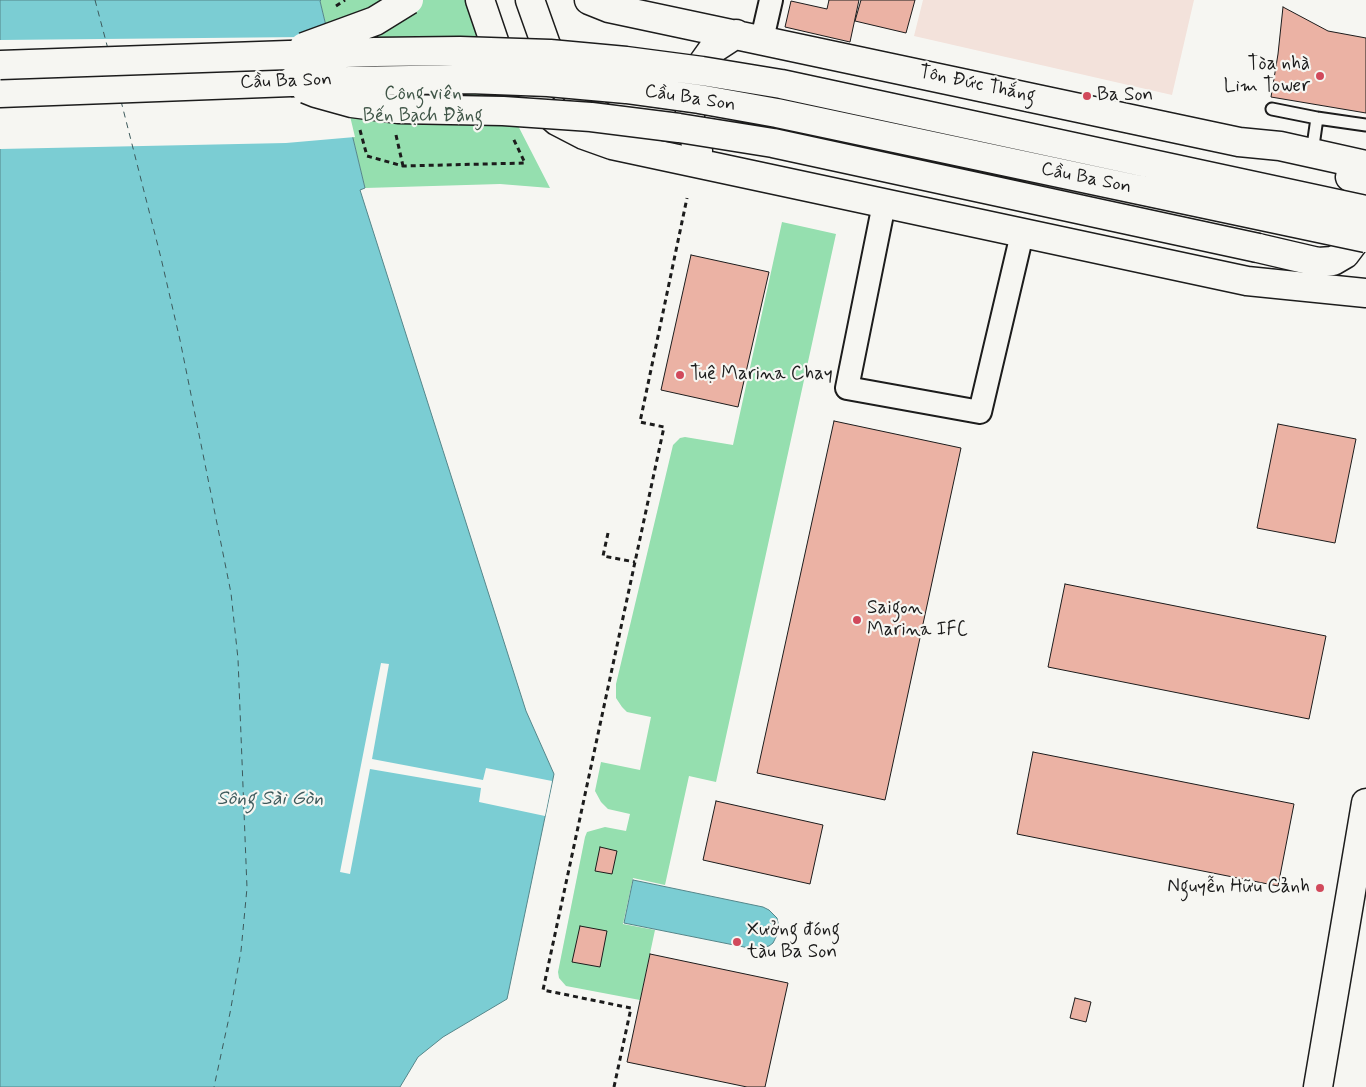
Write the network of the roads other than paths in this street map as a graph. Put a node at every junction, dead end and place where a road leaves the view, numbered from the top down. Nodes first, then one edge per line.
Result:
1 (409, 0) edge
2 (480, 0) edge
3 (530, 0) edge
4 (589, 0) edge
5 (771, 0) edge
6 (749, 37) junction
7 (291, 55) junction
8 (0, 65) edge
9 (291, 82) junction
10 (0, 93) edge
11 (1272, 109) dead end
12 (1316, 118) junction
13 (1366, 124) edge
14 (1240, 142) junction
15 (1312, 153) junction
16 (661, 157) junction
17 (708, 167) junction
18 (1361, 174) edge
19 (884, 204) junction
20 (1366, 210) edge
21 (1022, 234) junction
22 (1366, 238) edge
23 (1366, 293) edge
24 (1366, 803) edge
25 (1318, 1087) edge

1 - 7 main road, bridge
2 - 16 main road
3 - 16 main road
4 - 6 main road, Tôn Đức Thắng
5 - 6 street
6 - 14 main road, Tôn Đức Thắng
6 - 17 main road
7 - 8 main road, Cầu Ba Son, bridge
7 - 20 main road, Cầu Ba Son, bridge
9 - 10 main road, Cầu Ba Son
9 - 18 main road, bridge
9 - 22 main road, Cầu Ba Son, bridge
11 - 12 lane
12 - 13 lane
12 - 15 lane
14 - 15 main road, Tôn Đức Thắng
14 - 18 main road
15 - 18 main road, Tôn Đức Thắng
16 - 17 main road
17 - 19 main road
19 - 21 main road
19 - 21 street
21 - 23 main road
24 - 25 main road

